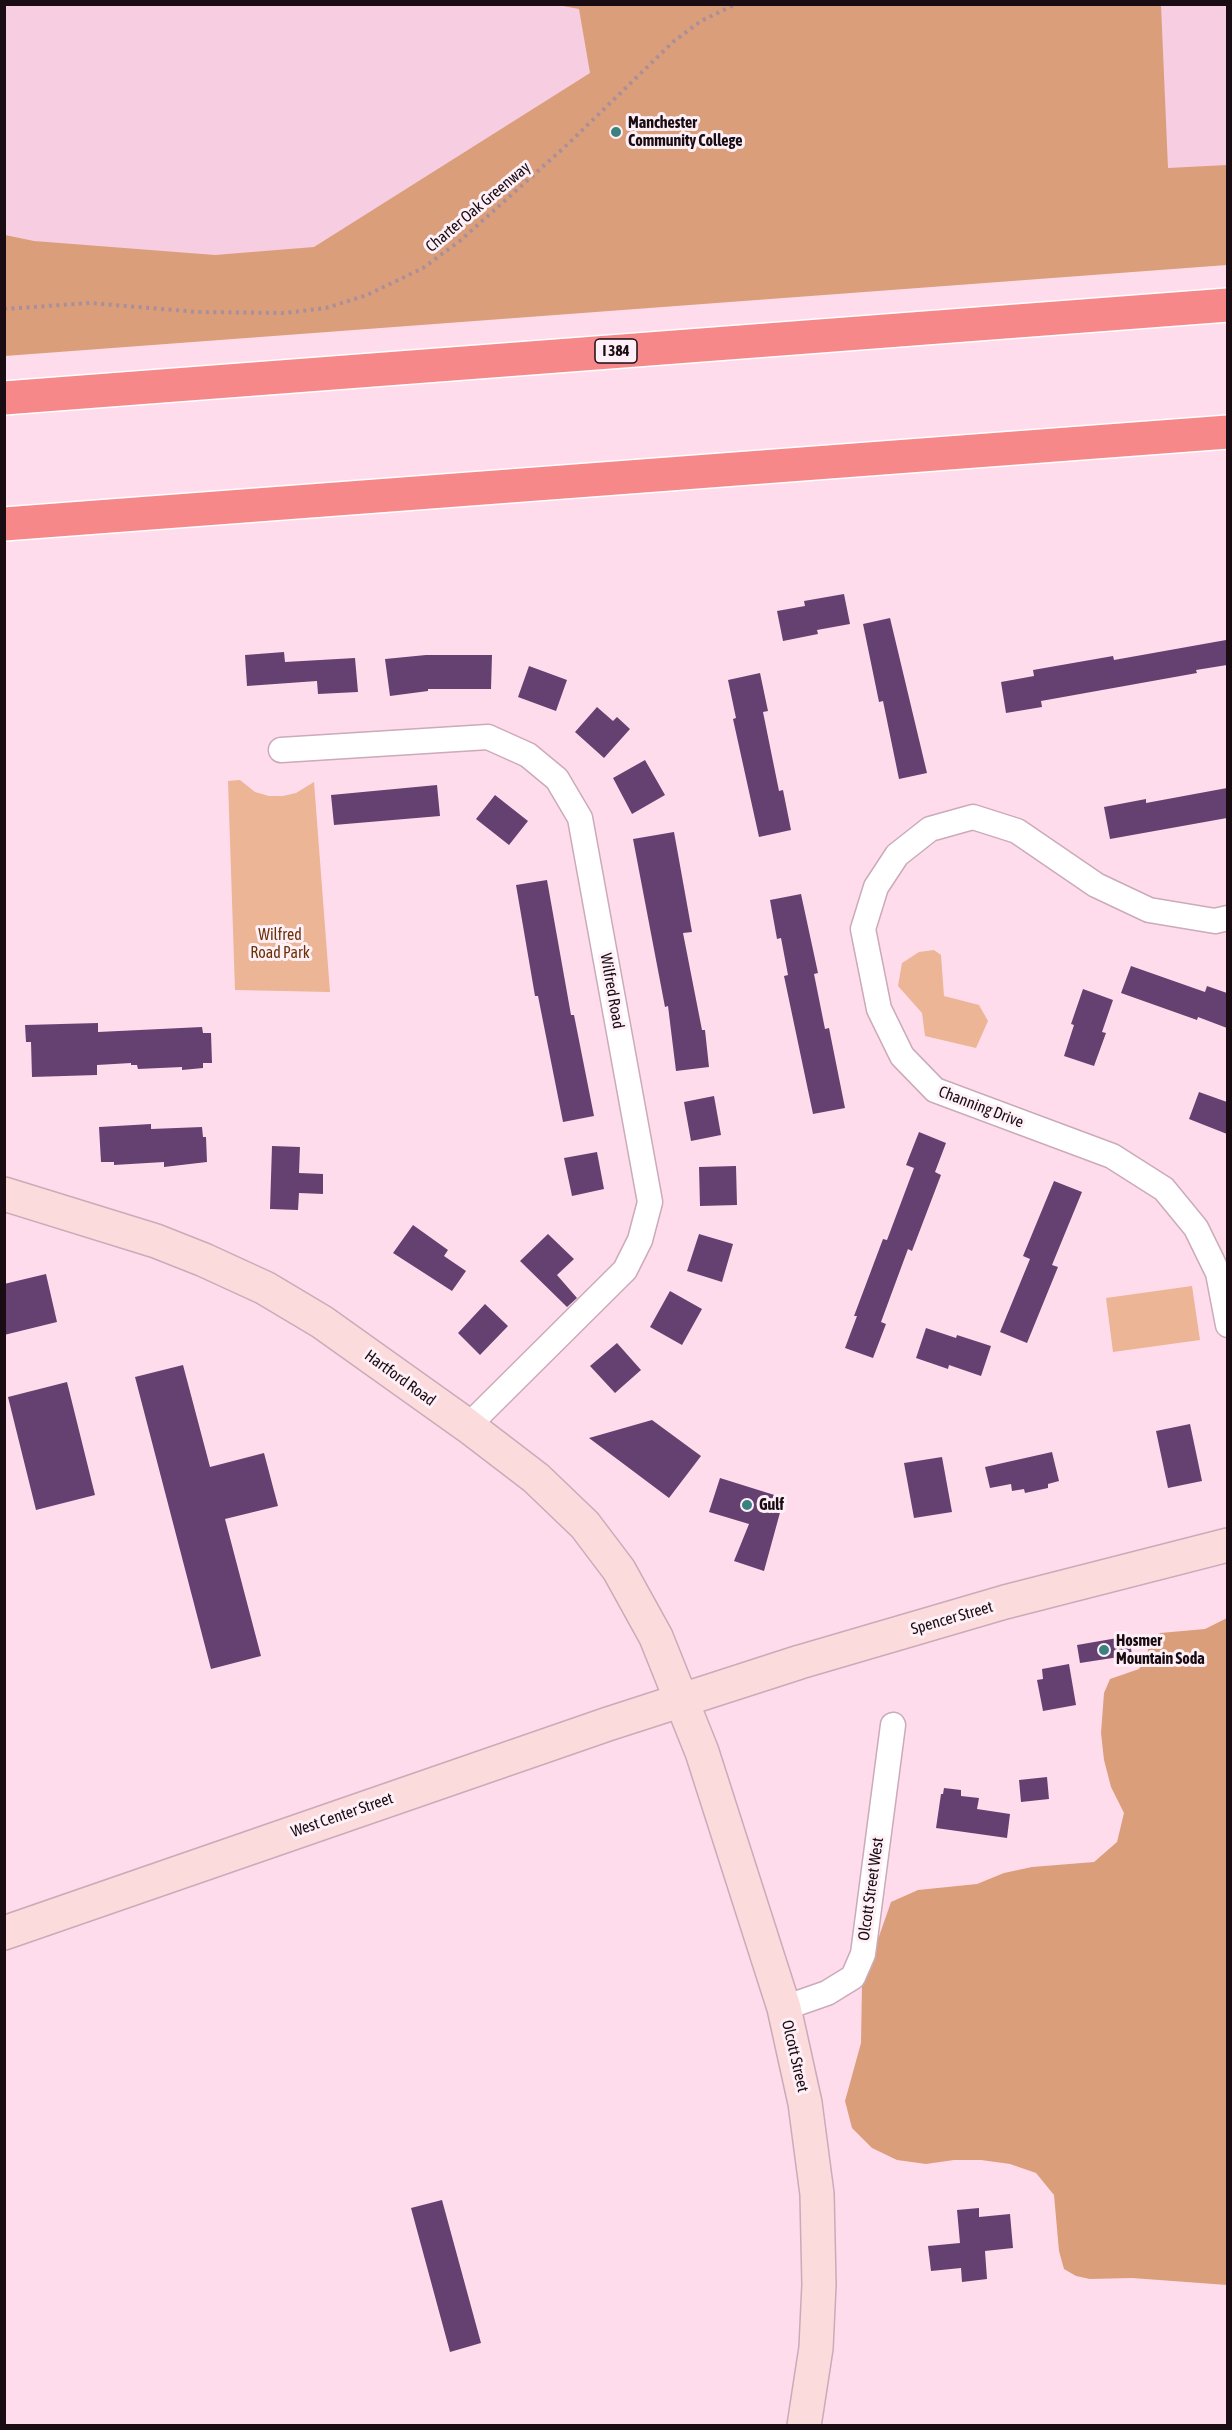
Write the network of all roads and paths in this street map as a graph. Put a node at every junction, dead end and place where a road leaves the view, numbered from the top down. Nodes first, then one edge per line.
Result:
1 (736, 4) edge
2 (1227, 304) edge
3 (4, 309) edge
4 (4, 398) edge
5 (1218, 431) edge
6 (4, 524) edge
7 (281, 750) dead end
8 (1227, 918) edge
9 (4, 1194) edge
10 (1223, 1273) edge
11 (1227, 1325) edge
12 (468, 1426) junction
13 (1227, 1545) edge
14 (681, 1702) junction
15 (893, 1725) dead end
16 (4, 1933) edge
17 (784, 2008) junction
18 (804, 2426) edge

1 - 3 path, Charter Oak Greenway
2 - 4 highway, I 384
5 - 6 highway
7 - 12 street, Wilfred Road
8 - 10 street, Channing Drive
9 - 12 main road, Hartford Road
10 - 11 street, Channing Drive
12 - 14 main road, Hartford Road
13 - 14 main road, Spencer Street
14 - 16 main road, West Center Street
14 - 17 main road, Olcott Street
15 - 17 street, Olcott Street West
17 - 18 main road, Olcott Street

